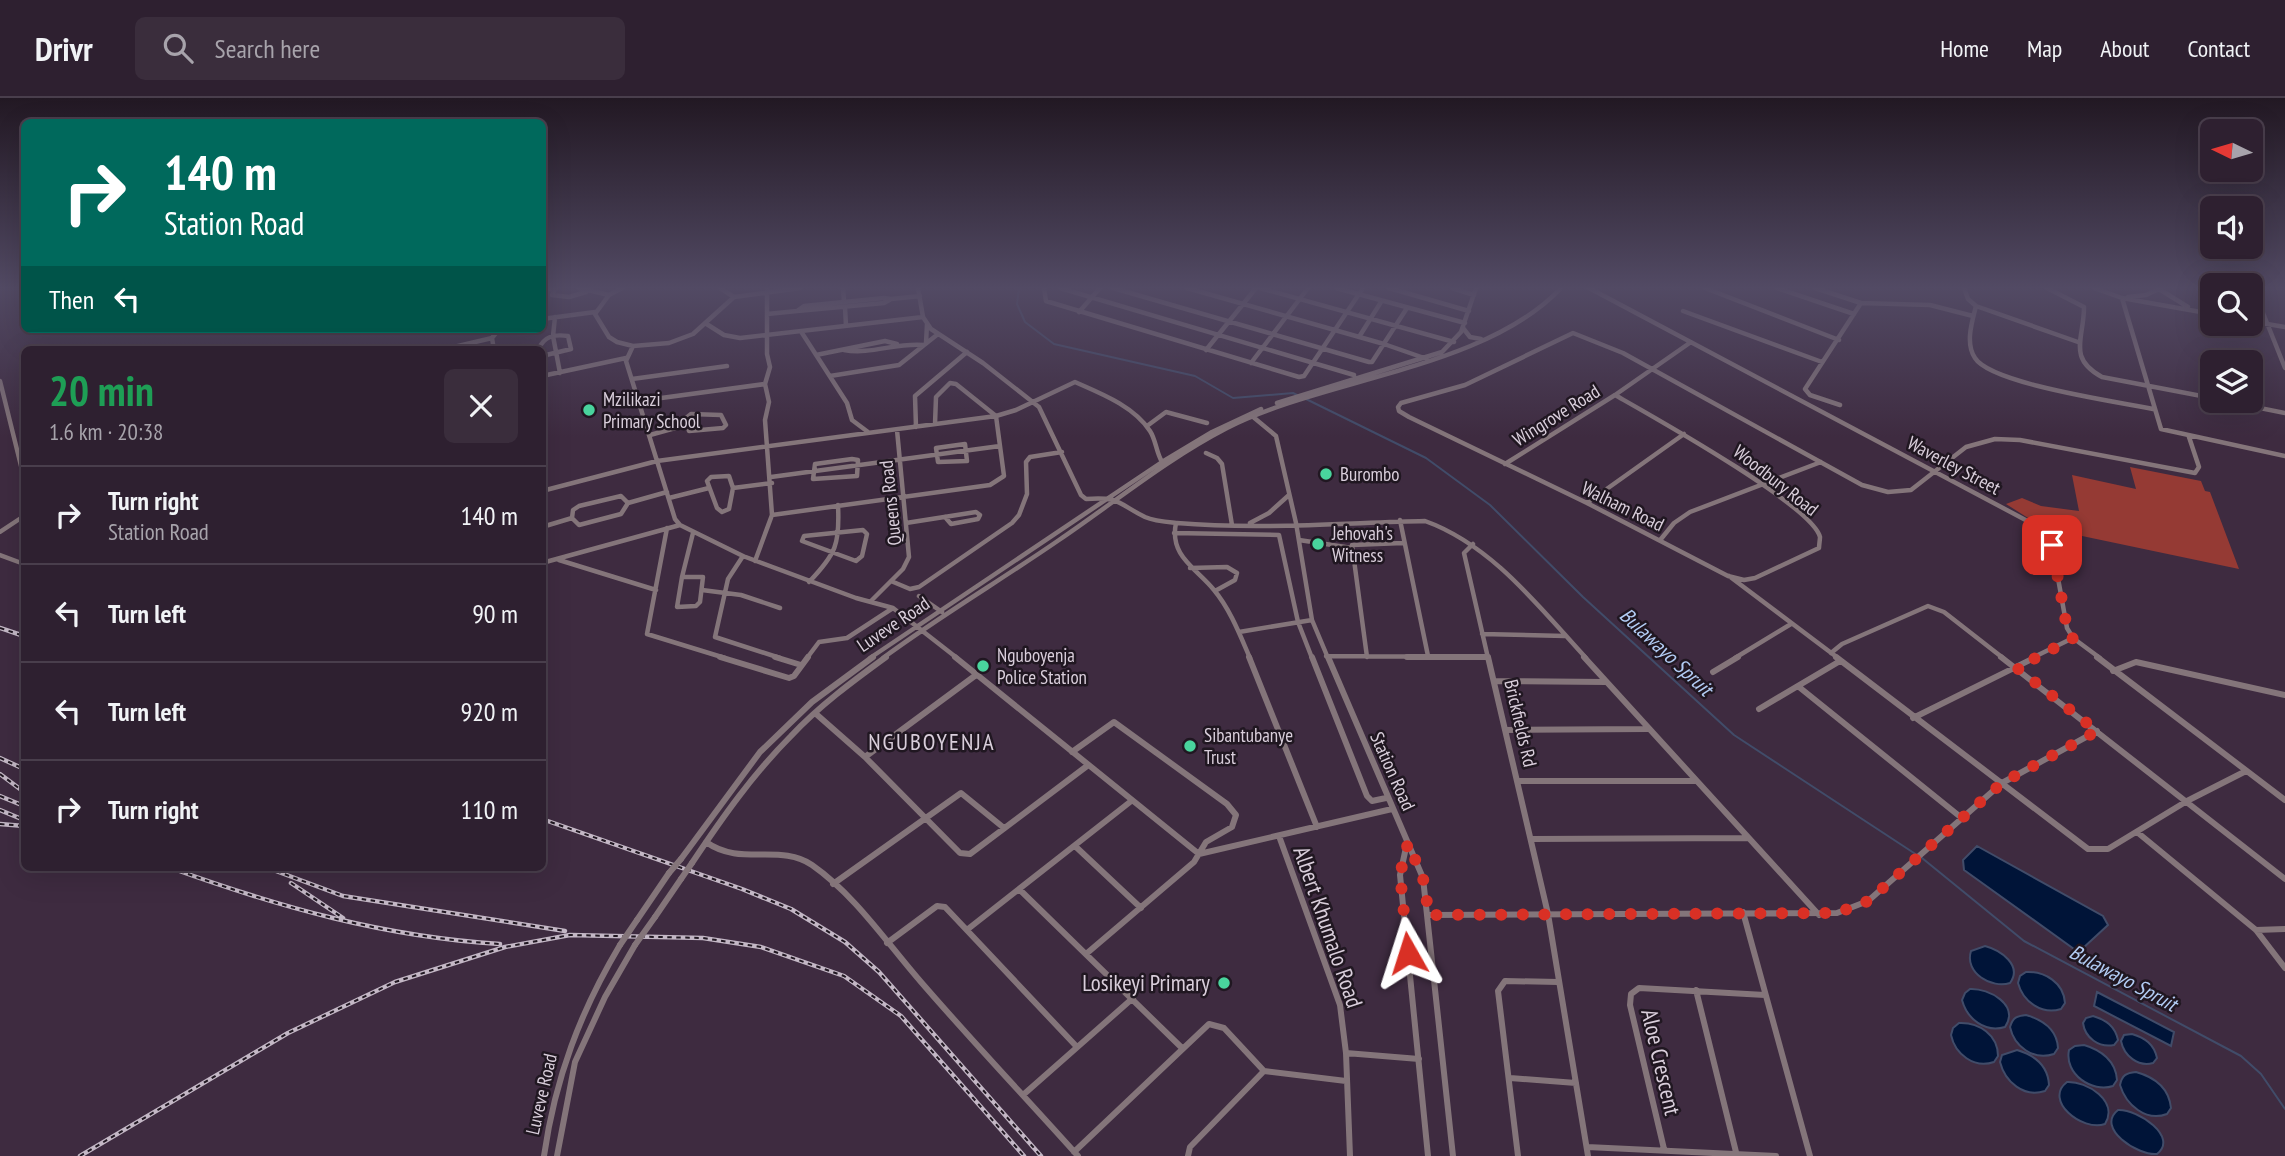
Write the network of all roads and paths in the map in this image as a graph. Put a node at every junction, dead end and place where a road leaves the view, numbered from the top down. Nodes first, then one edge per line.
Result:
1 (553, 337) edge
2 (568, 337) edge
3 (610, 337) edge
4 (684, 337) edge
5 (768, 337) edge
6 (805, 337) edge
7 (925, 337) edge
8 (934, 337) edge
9 (943, 337) edge
10 (1164, 337) edge
11 (1216, 337) edge
12 (1231, 337) edge
13 (1271, 337) edge
14 (1282, 337) edge
15 (1331, 337) edge
16 (1360, 337) edge
17 (1388, 337) edge
18 (1437, 337) edge
19 (1457, 337) edge
20 (1472, 337) edge
21 (1487, 337) edge
22 (1564, 337) edge
23 (1586, 337) edge
24 (1682, 337) edge
25 (1755, 337) edge
26 (1832, 337) edge
27 (1969, 337) edge
28 (2065, 337) edge
29 (2080, 337) edge
30 (2131, 337) edge
31 (2272, 337) edge
32 (492, 338) joint
33 (1484, 339) junction
34 (1839, 340) joint
35 (1454, 342) junction
36 (1691, 342) junction
37 (2078, 342) junction
38 (925, 344) junction
39 (1384, 344) junction
40 (458, 346) edge
41 (493, 346) edge
42 (633, 346) junction
43 (1264, 347) junction
44 (1324, 349) junction
45 (1206, 350) junction
46 (967, 352) junction
47 (556, 353) junction
48 (546, 355) edge
49 (817, 355) junction
50 (626, 358) junction
51 (1427, 359) junction
52 (1822, 362) junction
53 (1251, 363) junction
54 (1314, 363) junction
55 (727, 366) dead end
56 (2285, 368) edge
57 (1652, 369) junction
58 (560, 373) junction
59 (546, 375) edge
60 (1354, 375) dead end
61 (830, 376) junction
62 (632, 379) junction
63 (0, 381) edge
64 (765, 384) junction
65 (2146, 385) junction
66 (1306, 394) joint
67 (1615, 395) junction
68 (2200, 396) edge
69 (1291, 398) joint
70 (639, 401) junction
71 (1033, 402) junction
72 (1840, 405) dead end
73 (2263, 408) edge
74 (2153, 409) junction
75 (2285, 412) edge
76 (996, 416) junction
77 (1252, 416) junction
78 (935, 424) junction
79 (1207, 424) dead end
80 (686, 425) junction
81 (1147, 426) junction
82 (916, 427) junction
83 (897, 430) junction
84 (868, 432) junction
85 (1684, 434) junction
86 (650, 435) junction
87 (2189, 437) junction
88 (768, 445) junction
89 (1000, 446) junction
90 (968, 450) junction
91 (1062, 452) junction
92 (1206, 453) dead end
93 (936, 455) junction
94 (2285, 456) edge
95 (898, 459) junction
96 (657, 461) junction
97 (1162, 462) junction
98 (1821, 462) junction
99 (1505, 464) junction
100 (859, 465) junction
101 (21, 466) edge
102 (812, 471) junction
103 (1936, 471) junction
104 (771, 480) junction
105 (1762, 483) junction
106 (709, 488) junction
107 (733, 488) junction
108 (546, 490) edge
109 (668, 495) junction
110 (1289, 495) junction
111 (903, 497) junction
112 (1109, 497) junction
113 (1118, 500) junction
114 (628, 503) junction
115 (1587, 503) junction
116 (838, 505) junction
117 (772, 515) junction
118 (945, 517) junction
119 (21, 518) edge
120 (572, 518) junction
121 (1400, 520) junction
122 (906, 523) junction
123 (1176, 523) junction
124 (1296, 523) junction
125 (1248, 524) junction
126 (680, 525) junction
127 (1231, 525) junction
128 (546, 526) edge
129 (667, 527) junction
130 (0, 532) edge
131 (840, 532) junction
132 (693, 533) junction
133 (1174, 533) junction
134 (1299, 540) junction
135 (1661, 540) junction
136 (1404, 542) junction
137 (1472, 544) junction
138 (1352, 548) junction
139 (836, 554) junction
140 (0, 555) edge
141 (743, 556) junction
142 (1286, 558) junction
143 (1302, 558) junction
144 (558, 559) junction
145 (21, 560) edge
146 (755, 561) junction
147 (546, 563) edge
148 (1190, 568) junction
149 (1728, 576) junction
150 (681, 577) junction
151 (891, 581) junction
152 (808, 582) junction
153 (656, 590) junction
154 (702, 590) junction
155 (724, 591) junction
156 (1215, 591) junction
157 (919, 596) dead end
158 (871, 601) junction
159 (780, 608) dead end
160 (892, 608) junction
161 (941, 612) junction
162 (947, 617) junction
163 (1312, 620) junction
164 (1298, 622) junction
165 (1791, 624) junction
166 (921, 630) junction
167 (1239, 632) junction
168 (1482, 634) junction
169 (1565, 636) junction
170 (2073, 638) junction
171 (1831, 653) junction
172 (1326, 656) junction
173 (1428, 656) junction
174 (1367, 657) junction
175 (1488, 657) junction
176 (1840, 661) junction
177 (802, 665) junction
178 (2017, 668) junction
179 (2113, 671) junction
180 (1713, 672) dead end
181 (976, 675) junction
182 (1494, 681) junction
183 (1606, 682) junction
184 (1799, 687) junction
185 (2285, 695) edge
186 (1759, 709) dead end
187 (815, 713) junction
188 (1913, 718) junction
189 (1648, 729) junction
190 (1506, 730) junction
191 (2097, 731) junction
192 (1072, 752) junction
193 (865, 757) junction
194 (1087, 766) junction
195 (2246, 771) junction
196 (1518, 781) junction
197 (1695, 781) junction
198 (2002, 783) junction
199 (1386, 798) junction
200 (2285, 800) edge
201 (2187, 801) junction
202 (1130, 802) junction
203 (1392, 809) junction
204 (1963, 819) junction
205 (925, 820) junction
206 (1317, 827) junction
207 (1004, 828) junction
208 (2137, 832) junction
209 (1279, 836) junction
210 (1748, 838) junction
211 (1532, 839) junction
212 (706, 842) junction
213 (1408, 843) junction
214 (1074, 846) junction
215 (1199, 854) junction
216 (2285, 879) edge
217 (832, 884) junction
218 (1020, 889) junction
219 (1141, 908) junction
220 (1743, 912) junction
221 (1548, 914) junction
222 (1429, 915) junction
223 (1819, 915) junction
224 (968, 929) junction
225 (2285, 929) edge
226 (2256, 930) junction
227 (887, 943) junction
228 (1086, 954) junction
229 (2285, 968) edge
230 (1558, 982) junction
231 (1696, 990) junction
232 (1765, 995) junction
233 (1133, 998) junction
234 (1077, 1047) junction
235 (1182, 1048) junction
236 (1346, 1053) junction
237 (1419, 1059) junction
238 (1264, 1070) junction
239 (1510, 1078) junction
240 (1346, 1082) junction
241 (1576, 1083) junction
242 (1023, 1094) junction
243 (1587, 1147) junction
244 (1664, 1149) junction
245 (1736, 1152) junction
246 (1076, 1154) edge
247 (544, 1156) edge
248 (558, 1156) edge
249 (1188, 1156) edge
250 (1350, 1156) edge
251 (1428, 1156) edge
252 (1453, 1156) edge
253 (1518, 1156) edge
254 (1588, 1156) edge
255 (1776, 1156) edge
256 (1810, 1156) edge

1 - 47 street
2 - 47 street
3 - 42 street
4 - 42 street
5 - 64 street
6 - 49 street
7 - 38 street
8 - 38 street
9 - 46 street
10 - 45 street
11 - 45 street
12 - 43 street
13 - 43 street
14 - 44 street
15 - 44 street
16 - 39 street
17 - 39 street
18 - 35 street
19 - 35 street, Luveve Road
20 - 33 street
21 - 33 street, Luveve Road
22 - 99 street, Walham Road
23 - 57 street, Walham Road
24 - 36 street, Waverley Street
25 - 52 street
26 - 34 street
27 - 74 street
28 - 37 street
29 - 37 street
30 - 65 street
31 - 56 street
32 - 40 street
32 - 41 street
33 - 77 street, Luveve Road
34 - 52 street
35 - 51 street, Luveve Road
36 - 57 street, Wingrove Road
36 - 103 street, Waverley Street
37 - 65 street
38 - 49 street
38 - 61 street
39 - 44 street
39 - 51 street
42 - 50 street
43 - 53 street
43 - 54 street
44 - 54 street
45 - 53 street
46 - 71 street
46 - 82 street
47 - 48 street
47 - 58 street
49 - 61 street
50 - 58 street
50 - 62 street
51 - 66 street, Luveve Road
52 - 72 street
53 - 54 street
54 - 60 street
55 - 62 street
57 - 67 street, Wingrove Road
57 - 98 street
58 - 59 street
61 - 84 street
62 - 70 street
63 - 101 street
64 - 70 street
64 - 88 street
65 - 68 street
65 - 74 street
66 - 69 street, Luveve Road
67 - 85 street, Woodbury Road
67 - 99 street, Wingrove Road
69 - 97 street, Luveve Road
70 - 86 street
71 - 76 street
71 - 81 street
71 - 91 street
73 - 75 street
74 - 87 street
76 - 78 street
76 - 78 street
76 - 89 street
77 - 110 street, Station Road
77 - 113 street, Luveve Road
78 - 82 street
79 - 81 street
80 - 80 street
80 - 86 street
81 - 97 street
82 - 83 street
83 - 84 street
83 - 95 street, Queens Road
84 - 88 street
85 - 105 street, Woodbury Road
85 - 115 street
86 - 96 street
87 - 94 street
87 - 103 street
88 - 96 street
88 - 104 street
89 - 90 street
89 - 111 street
90 - 93 street
90 - 93 street
91 - 112 street
91 - 151 street
92 - 127 street
93 - 95 street
95 - 100 street
95 - 111 street, Queens Road
96 - 108 street
96 - 109 street
97 - 112 street, Luveve Road
98 - 103 street
98 - 105 street
99 - 115 street, Walham Road
100 - 102 street
100 - 102 street
102 - 104 street
103 - 170 street, Waverley Street
104 - 107 street
104 - 117 street
105 - 135 street
105 - 149 street, Woodbury Road
106 - 107 street
106 - 107 street
106 - 109 street
109 - 114 street
109 - 126 street
110 - 124 street, Station Road
110 - 125 street
111 - 116 street
111 - 122 street, Queens Road
112 - 113 street
112 - 161 street, Luveve Road
113 - 123 street
113 - 162 street, Luveve Road
114 - 120 street
114 - 120 street
115 - 135 street, Walham Road
116 - 117 street
116 - 131 street
117 - 146 street
118 - 118 street
118 - 122 street
119 - 130 street
120 - 128 street
121 - 124 street
121 - 136 street
121 - 137 street
122 - 151 street, Queens Road
123 - 127 street
123 - 133 street
124 - 125 street
124 - 134 street, Station Road
125 - 127 street
126 - 129 street
126 - 132 street
129 - 144 street
129 - 153 street
131 - 139 street
131 - 139 street
131 - 139 street
132 - 141 street
132 - 150 street
133 - 142 street
133 - 148 street
134 - 138 street
134 - 143 street, Station Road
135 - 149 street, Walham Road
136 - 138 street
136 - 173 street
137 - 168 street, Brickfields Rd
137 - 169 street
138 - 174 street
139 - 152 street
140 - 145 street
141 - 146 street
141 - 155 street
142 - 143 street
142 - 164 street
143 - 163 street, Station Road
144 - 147 street
144 - 153 street
146 - 152 street
148 - 156 street
148 - 156 street
149 - 165 street, Walham Road
150 - 154 street
150 - 154 street
151 - 158 street, Queens Road
152 - 158 street
153 - 177 street
154 - 155 street
155 - 159 street
155 - 177 street
156 - 167 street
157 - 161 street
158 - 160 street
160 - 166 street
160 - 177 street
161 - 162 street
161 - 166 street, Luveve Road
162 - 166 street, Luveve Road
163 - 164 street
163 - 172 street, Station Road
164 - 167 street
164 - 199 street
165 - 171 street, Walham Road
165 - 180 street
166 - 181 street
166 - 187 street, Luveve Road
166 - 247 street, Luveve Road, bridge
167 - 206 street
168 - 169 street
168 - 175 street, Brickfields Rd
169 - 183 street
170 - 178 street
170 - 179 street
171 - 176 street, Walham Road
171 - 178 street
172 - 174 street
172 - 199 street, Station Road
173 - 174 street
173 - 175 street
175 - 182 street, Brickfields Rd
176 - 184 street
176 - 188 street, Walham Road
178 - 188 street
178 - 191 street
179 - 185 street
179 - 195 street
181 - 192 street
181 - 193 street
182 - 183 street
182 - 190 street, Brickfields Rd
183 - 189 street
184 - 186 street
184 - 204 street
187 - 193 street
187 - 212 street, Luveve Road
188 - 198 street, Walham Road
189 - 190 street
189 - 197 street
190 - 196 street, Brickfields Rd
191 - 198 street
191 - 201 street
192 - 194 street
192 - 215 street
193 - 205 street
194 - 202 street
194 - 207 street
195 - 200 street
195 - 201 street, Walham Road
196 - 197 street
196 - 211 street, Brickfields Rd
197 - 210 street
198 - 204 street
198 - 208 street, Walham Road
199 - 203 street, Station Road
201 - 208 street, Walham Road
201 - 216 street
202 - 214 street
202 - 215 street
203 - 206 street
203 - 213 street, Station Road
204 - 223 street
205 - 207 street
205 - 207 street
205 - 217 street
206 - 209 street
208 - 226 street
209 - 215 street
209 - 236 street, Albert Khumalo Road
210 - 211 street
210 - 223 street
211 - 221 street, Brickfields Rd
212 - 217 street
212 - 248 street, Luveve Road, bridge
213 - 222 street, Station Road
213 - 237 street
214 - 218 street
214 - 219 street
215 - 219 street
217 - 227 street
218 - 224 street
218 - 228 street
219 - 228 street
220 - 221 street
220 - 223 street
220 - 232 street
221 - 222 street
221 - 230 street, Brickfields Rd
222 - 252 street, Station Road
224 - 227 street
224 - 234 street
225 - 226 street
226 - 229 street
227 - 242 street
228 - 233 street
230 - 239 street
230 - 241 street, Brickfields Rd
231 - 232 street, Aloe Crescent
231 - 244 street, Aloe Crescent
231 - 245 street
232 - 256 street
233 - 234 street
233 - 235 street
234 - 242 street
235 - 238 street
235 - 246 street
236 - 237 street
236 - 240 street, Albert Khumalo Road
237 - 251 street
238 - 240 street
238 - 249 street
239 - 241 street
239 - 253 street
240 - 250 street, Albert Khumalo Road
241 - 243 street, Brickfields Rd
242 - 246 street
243 - 244 street
243 - 254 street, Brickfields Rd
244 - 245 street
245 - 255 street

